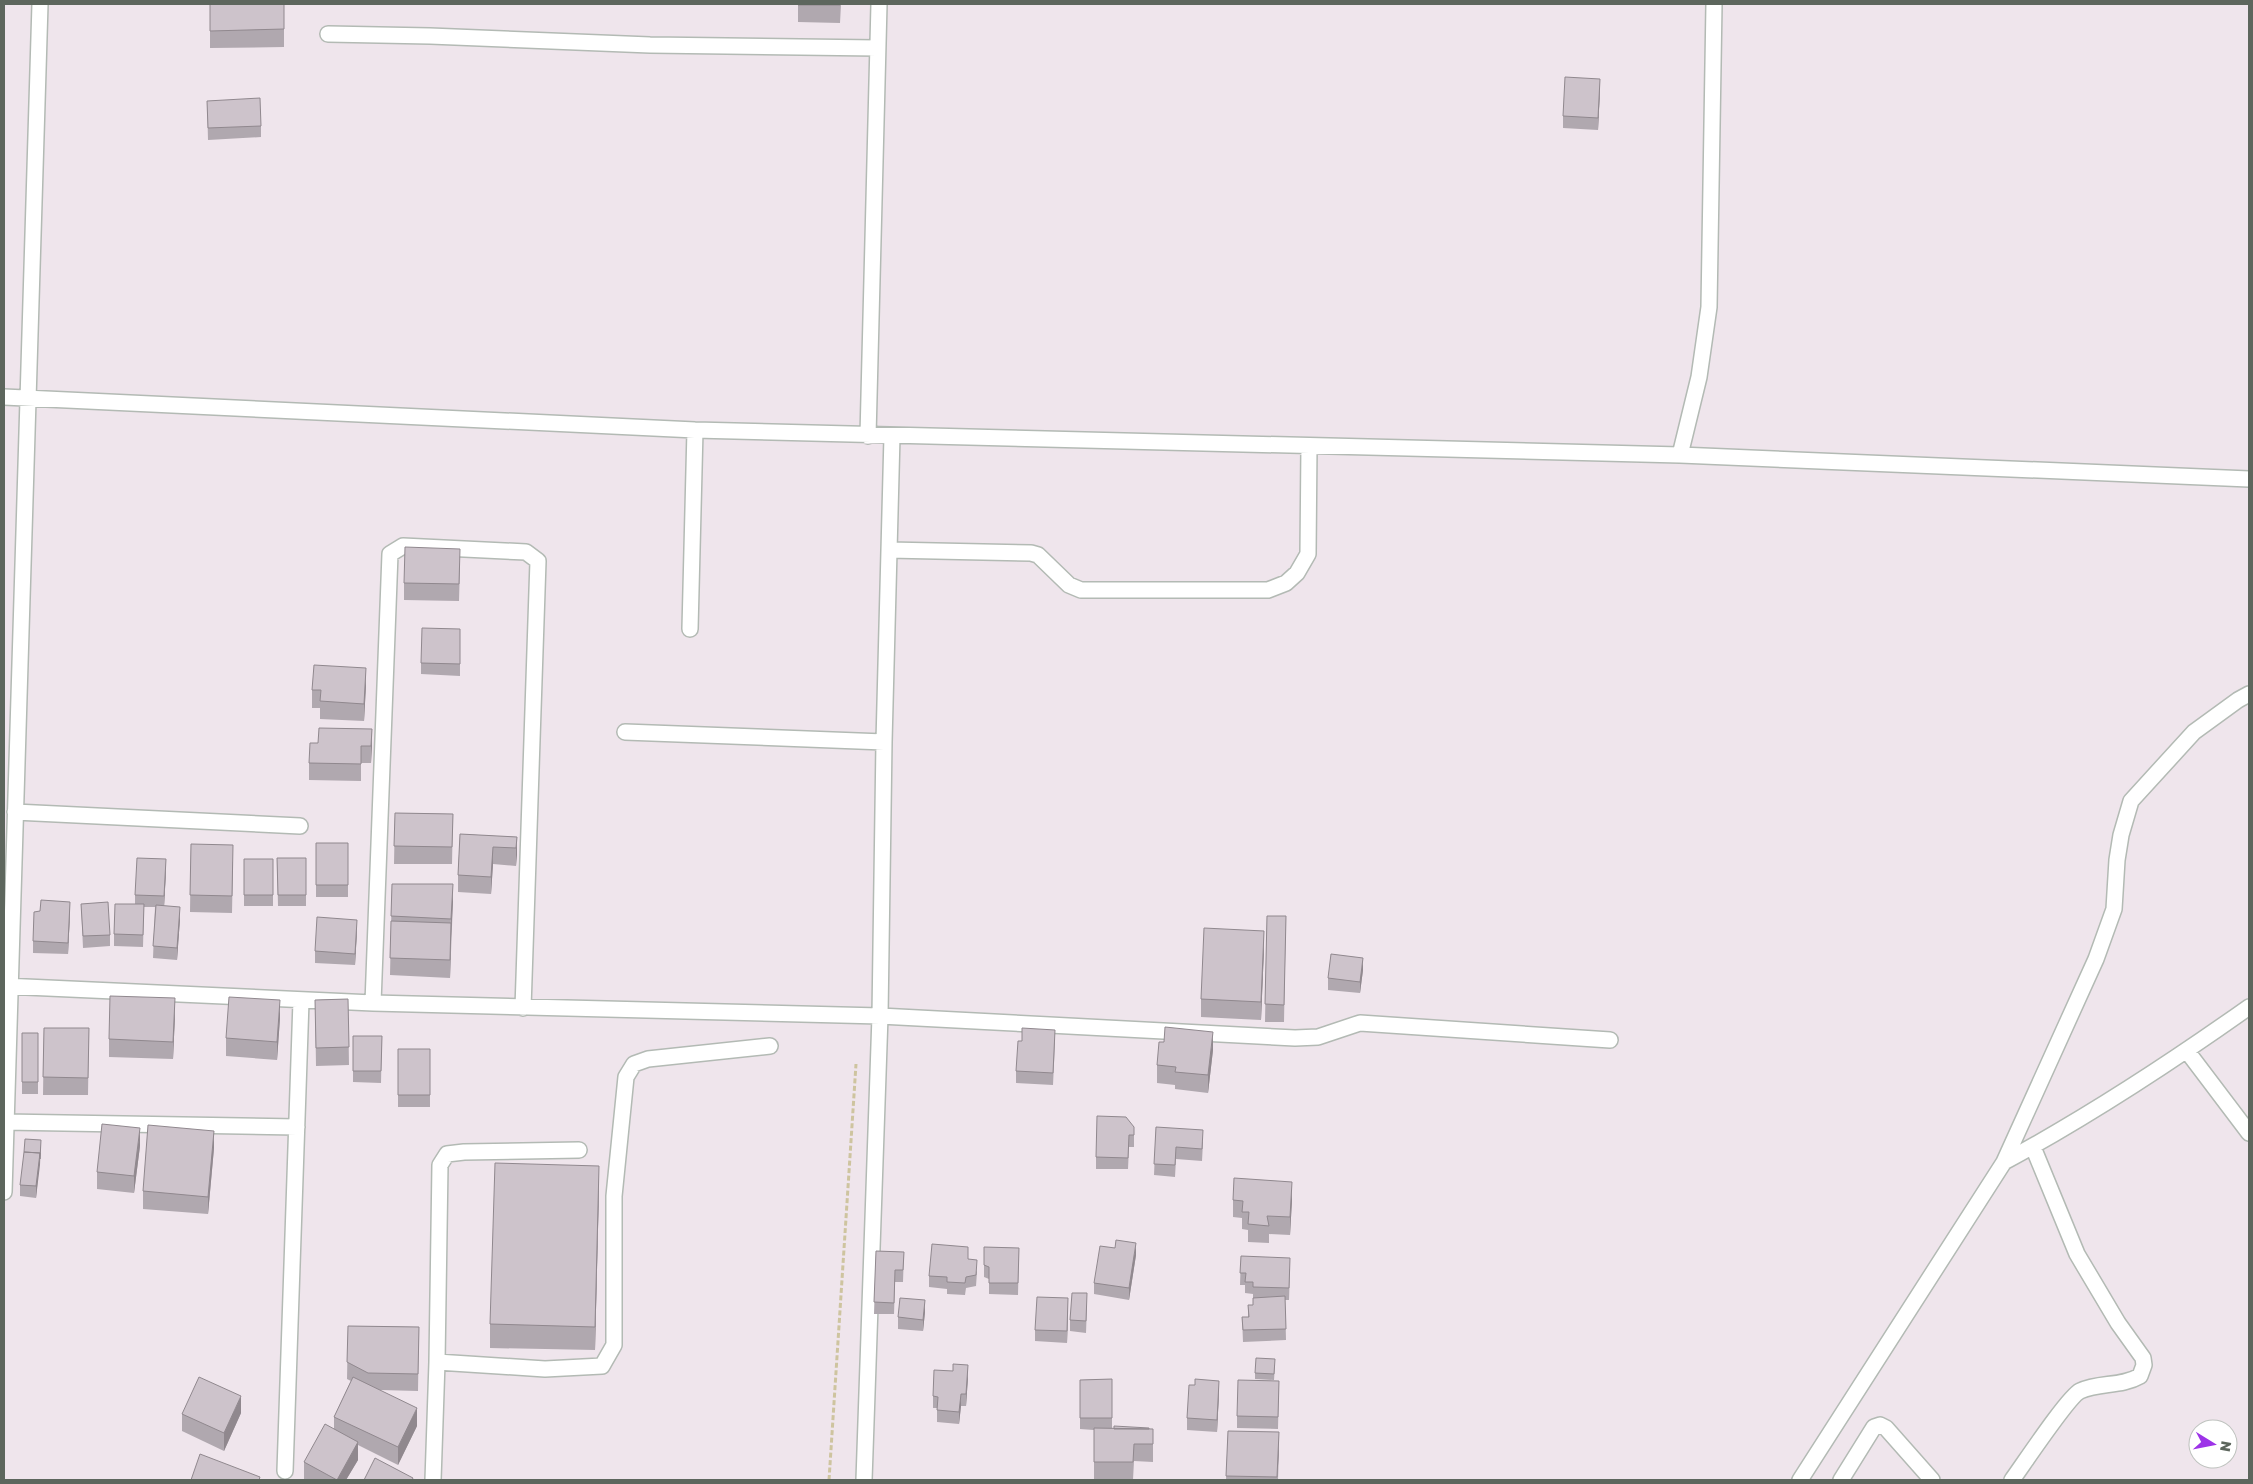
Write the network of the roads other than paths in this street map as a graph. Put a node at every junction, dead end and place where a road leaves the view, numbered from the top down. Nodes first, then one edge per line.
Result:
1 (40, 4) edge
2 (879, 4) edge
3 (1714, 4) edge
4 (328, 34) dead end
5 (876, 48) junction
6 (4, 397) edge
7 (27, 398) junction
8 (695, 430) junction
9 (868, 436) junction
10 (892, 436) junction
11 (1309, 446) junction
12 (1680, 455) junction
13 (2249, 478) edge
14 (889, 550) junction
15 (690, 629) dead end
16 (2249, 694) edge
17 (625, 732) dead end
18 (884, 742) junction
19 (15, 812) junction
20 (300, 826) dead end
21 (7, 987) edge
22 (301, 1001) junction
23 (373, 1003) junction
24 (2249, 1007) edge
25 (523, 1008) junction
26 (880, 1016) junction
27 (1610, 1040) dead end
28 (770, 1046) dead end
29 (2187, 1051) junction
30 (5, 1122) junction
31 (297, 1127) junction
32 (2249, 1133) edge
33 (2033, 1147) junction
34 (578, 1150) dead end
35 (2004, 1162) junction
36 (4, 1192) edge
37 (437, 1362) junction
38 (285, 1471) dead end
39 (433, 1480) edge
40 (864, 1480) edge
41 (1800, 1480) edge
42 (1841, 1480) edge
43 (1932, 1480) edge
44 (2012, 1480) edge

1 - 7 street
2 - 5 street
3 - 12 street
4 - 5 street
5 - 9 street
6 - 7 street
7 - 8 street
7 - 19 street
8 - 9 street
8 - 15 street
9 - 10 street
10 - 11 street
10 - 14 street
11 - 12 street
11 - 14 street
12 - 13 street
14 - 18 street
16 - 35 street
17 - 18 street
18 - 26 street
19 - 20 street
19 - 21 street
21 - 22 street
21 - 30 street
22 - 23 street
22 - 31 street
23 - 25 street
23 - 25 street
24 - 29 street
25 - 26 street
26 - 27 street
26 - 40 street
28 - 37 street
29 - 32 street
29 - 33 street
30 - 31 street
30 - 36 street
31 - 38 street
33 - 35 street
33 - 44 street
34 - 37 street
35 - 41 street
37 - 39 street
42 - 43 street

